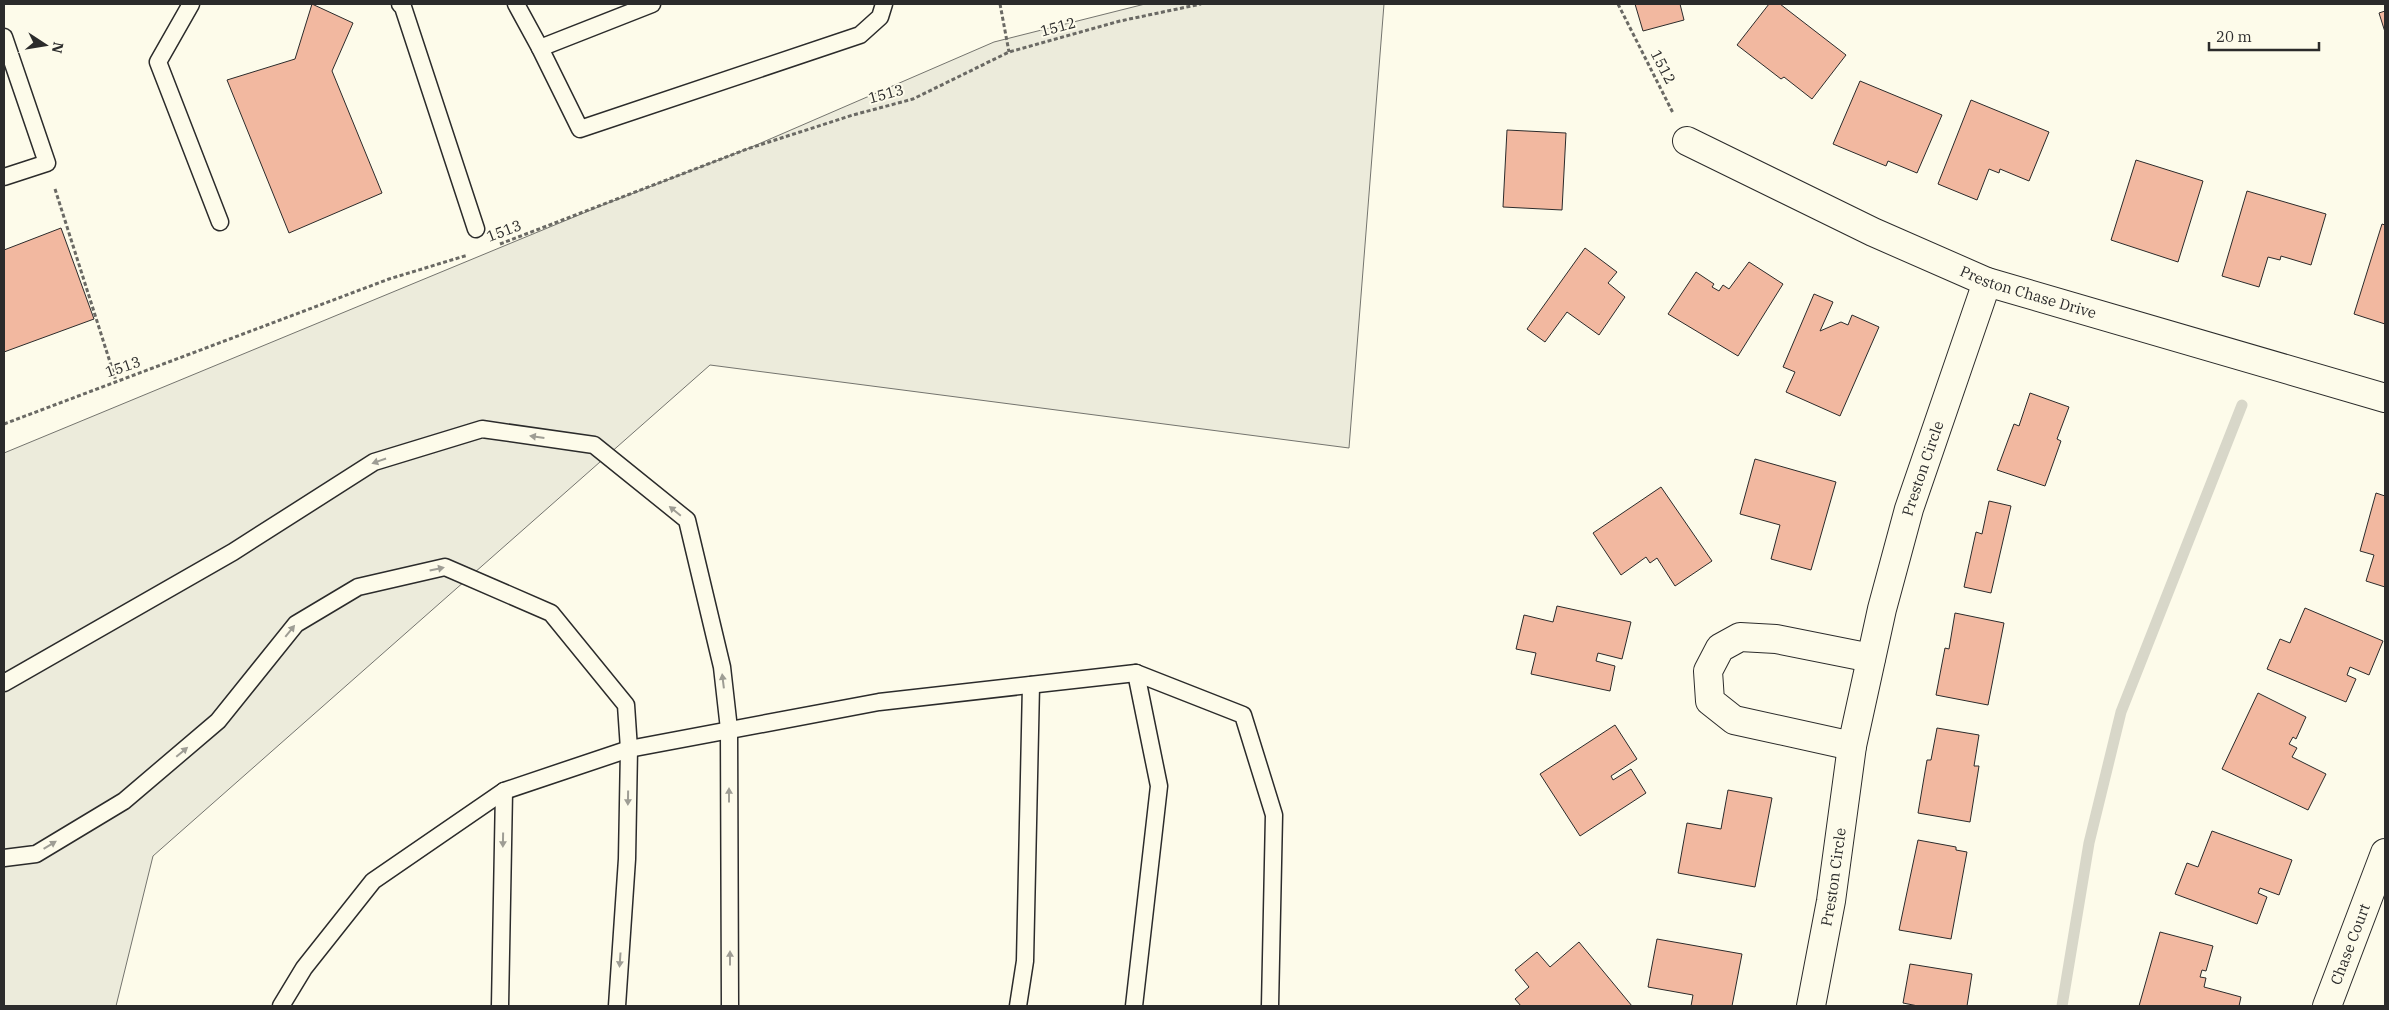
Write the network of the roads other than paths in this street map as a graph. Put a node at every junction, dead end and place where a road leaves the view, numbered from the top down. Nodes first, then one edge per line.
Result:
1 (191, 4) edge
2 (400, 4) edge
3 (516, 4) edge
4 (652, 4) edge
5 (884, 4) edge
6 (4, 37) edge
7 (540, 48) junction
8 (7, 57) edge
9 (1687, 141) road end
10 (4, 176) edge
11 (220, 222) dead end
12 (476, 229) dead end
13 (1987, 282) junction
14 (2385, 398) edge
15 (1871, 658) junction
16 (1136, 673) junction
17 (4, 683) edge
18 (1031, 685) junction
19 (729, 729) junction
20 (1852, 746) junction
21 (629, 749) junction
22 (504, 791) junction
23 (2385, 853) edge
24 (4, 858) edge
25 (281, 1006) edge
26 (500, 1006) edge
27 (616, 1006) edge
28 (730, 1006) edge
29 (1018, 1006) edge
30 (1134, 1006) edge
31 (1270, 1006) edge
32 (1811, 1006) edge
33 (2327, 1006) edge

1 - 11 lane
2 - 12 lane
3 - 7 lane
4 - 7 lane
5 - 7 lane
6 - 8 lane
8 - 10 lane
9 - 13 street, Preston Chase Drive
13 - 14 street, Preston Chase Drive
13 - 15 street, Preston Circle
15 - 20 street, Preston Circle
15 - 20 street
16 - 18 lane
16 - 30 lane
16 - 31 lane
19 -> 17 lane
18 - 19 lane
18 - 29 lane
19 - 21 lane
28 -> 19 lane
20 - 32 street, Preston Circle
21 - 22 lane
24 -> 21 lane
21 -> 27 lane
22 - 25 lane
22 -> 26 lane
23 - 33 street, Chase Court

